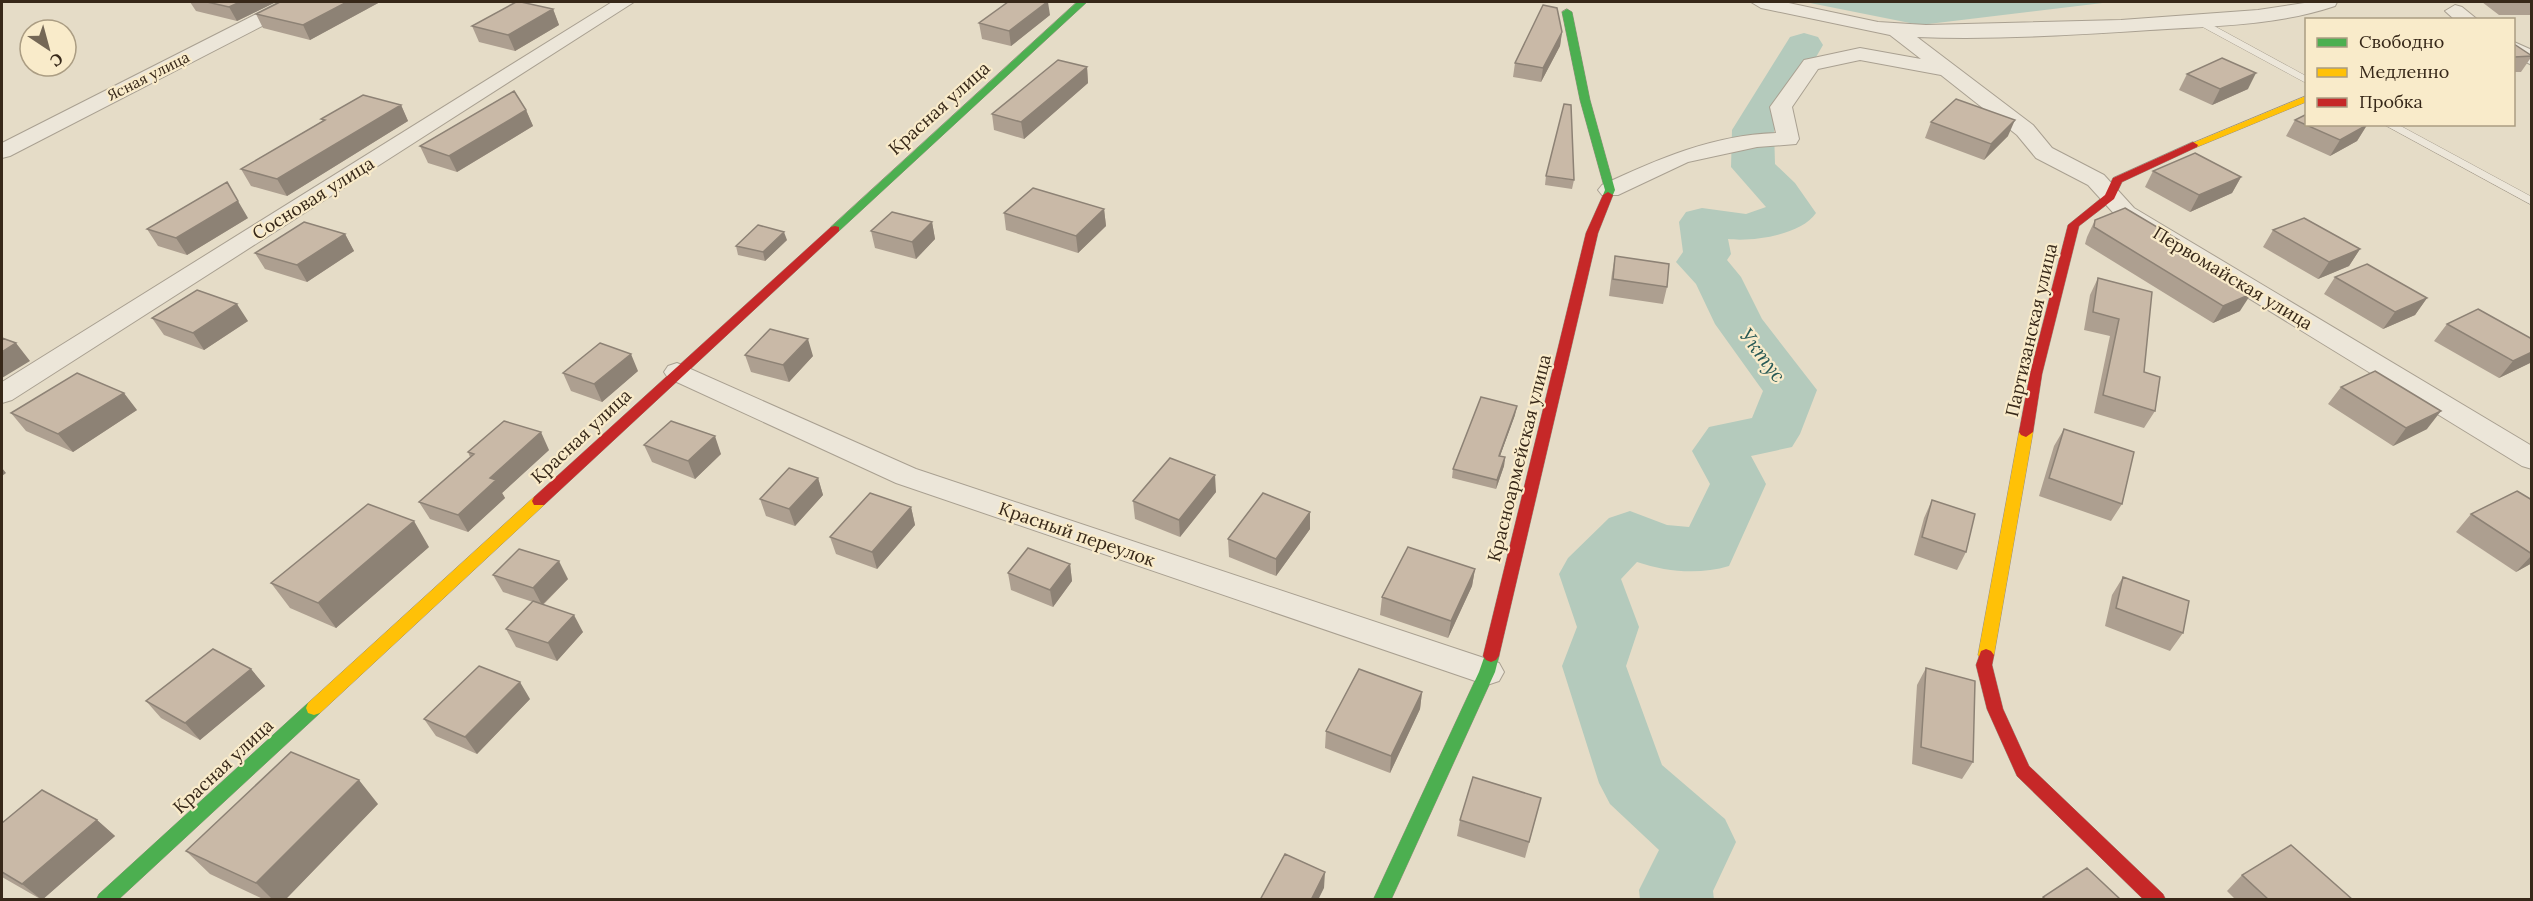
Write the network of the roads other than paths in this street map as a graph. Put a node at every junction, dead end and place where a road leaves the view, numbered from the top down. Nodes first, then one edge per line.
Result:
1 (294, 2) edge
2 (624, 2) edge
3 (1082, 2) edge
4 (1761, 2) edge
5 (2328, 2) edge
6 (1567, 12) dead end
7 (2202, 23) junction
8 (1896, 30) junction
9 (2515, 49) edge
10 (2532, 59) edge
11 (1943, 69) junction
12 (2305, 79) edge
13 (2305, 100) edge
14 (2392, 126) edge
15 (2, 151) edge
16 (1610, 190) junction
17 (2110, 197) junction
18 (2532, 202) edge
19 (677, 372) junction
20 (2, 394) edge
21 (2532, 459) edge
22 (1486, 672) junction
23 (105, 900) edge
24 (1382, 900) edge
25 (2157, 900) edge

1 - 15 street, Ясная улица
2 - 20 street, Сосновая улица
3 - 19 street, Красная улица
4 - 8 street
5 - 7 street
6 - 16 street
7 - 8 street
7 - 12 lane
8 - 11 street, Первомайская улица
9 - 10 street
11 - 16 street
11 - 17 street, Первомайская улица
13 - 17 street, Партизанская улица
14 - 18 lane
16 - 22 street, Красноармейская улица
17 - 21 street, Первомайская улица
17 - 25 street, Партизанская улица
19 - 22 street, Красный переулок
19 - 23 street, Красная улица
22 - 24 street, Красноармейская улица

